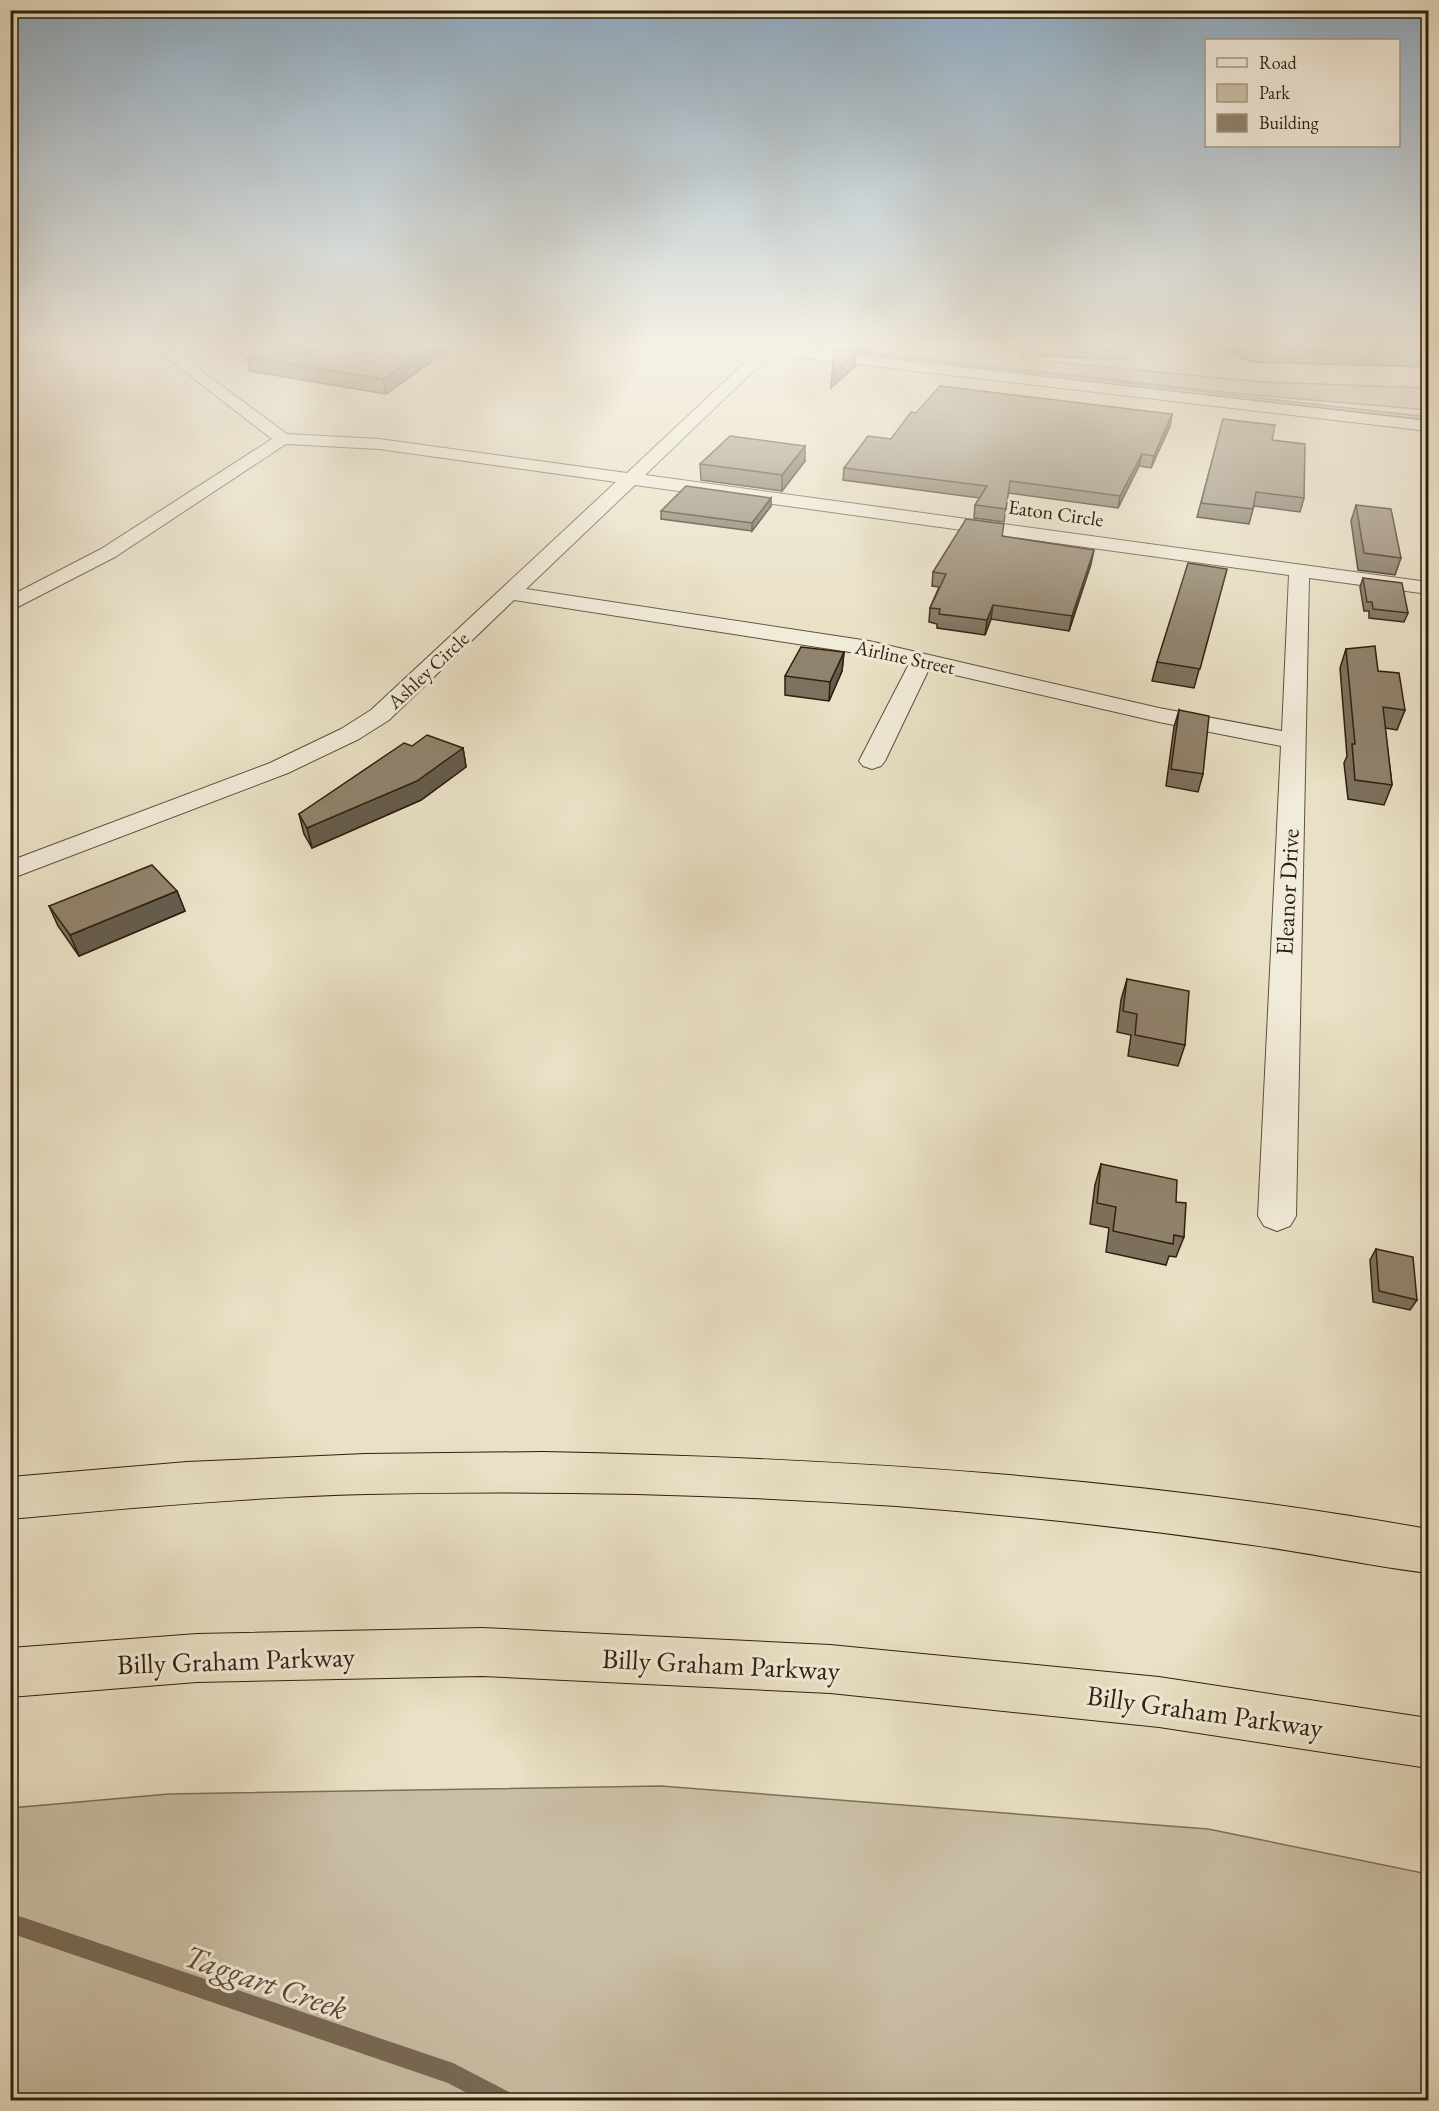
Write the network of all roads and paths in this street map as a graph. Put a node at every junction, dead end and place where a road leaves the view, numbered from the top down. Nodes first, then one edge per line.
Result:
1 (279, 443) edge
2 (351, 443) edge
3 (669, 443) edge
4 (632, 477) junction
5 (1299, 569) junction
6 (1428, 588) edge
7 (511, 593) junction
8 (10, 605) edge
9 (922, 660) junction
10 (1295, 741) junction
11 (872, 761) dead end
12 (10, 871) edge
13 (1277, 1216) dead end
14 (10, 1498) edge
15 (1428, 1551) edge
16 (10, 1673) edge
17 (1428, 1743) edge

1 - 8 street
2 - 4 street, Eaton Circle
3 - 4 street, Ashley Circle
4 - 5 street, Eaton Circle
4 - 7 street, Ashley Circle
5 - 6 street, Eaton Circle
5 - 10 street, Eleanor Drive
7 - 9 street, Airline Street
7 - 12 street, Ashley Circle
9 - 10 street, Airline Street
9 - 11 street
10 - 13 street, Eleanor Drive
14 - 15 highway
16 - 17 highway, Billy Graham Parkway

